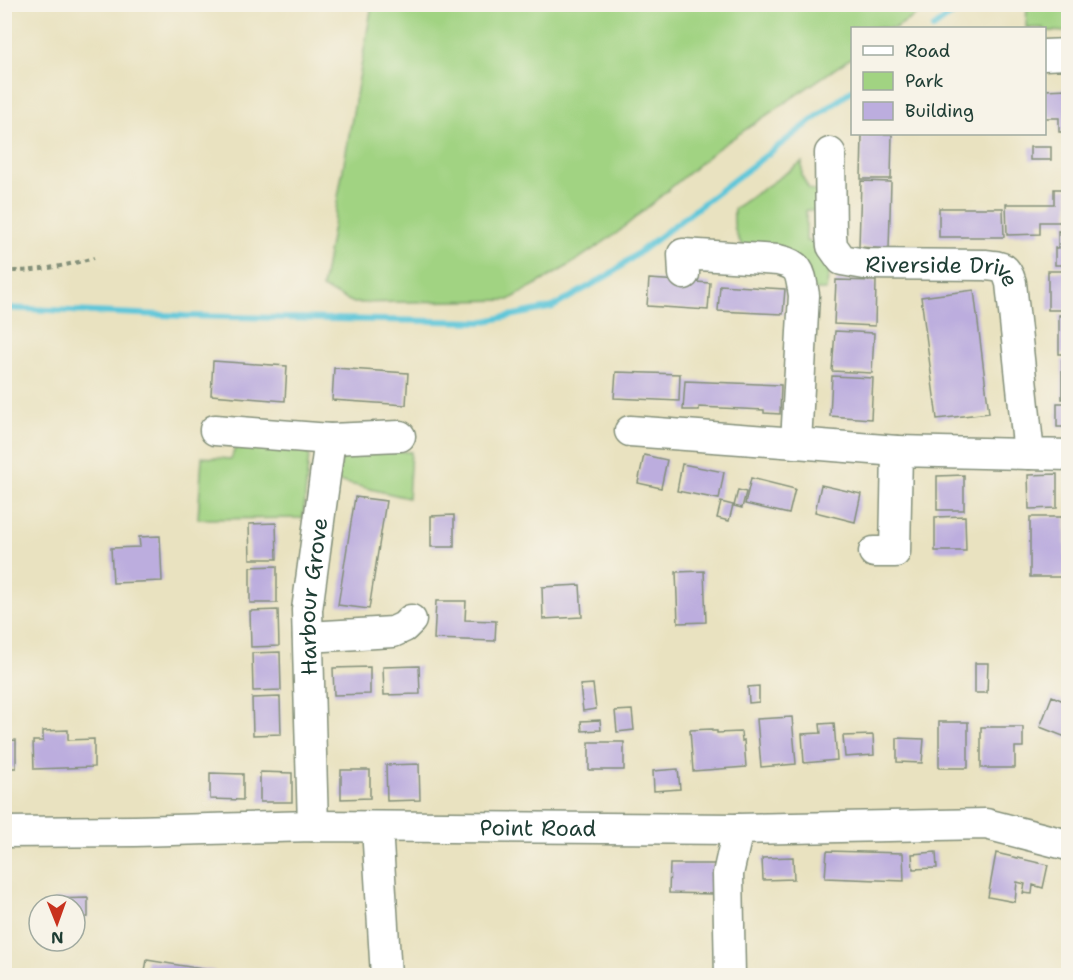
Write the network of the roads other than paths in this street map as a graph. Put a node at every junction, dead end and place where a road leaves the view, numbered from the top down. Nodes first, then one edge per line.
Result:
1 (1068, 54) edge
2 (1046, 55) edge
3 (830, 153) dead end
4 (684, 274) dead end
5 (215, 430) dead end
6 (630, 431) dead end
7 (400, 436) dead end
8 (330, 439) junction
9 (796, 443) junction
10 (897, 452) junction
11 (1029, 454) junction
12 (1068, 455) edge
13 (874, 552) dead end
14 (411, 620) dead end
15 (308, 637) junction
16 (313, 826) junction
17 (377, 826) junction
18 (738, 829) junction
19 (4, 832) edge
20 (1068, 845) edge
21 (386, 975) edge
22 (730, 975) edge

1 - 2 street
3 - 11 street, Riverside Drive
4 - 9 street
5 - 8 street
6 - 9 street
7 - 8 street
8 - 15 street, Harbour Grove
9 - 10 street
10 - 11 street
10 - 13 street
11 - 12 street
14 - 15 street
15 - 16 street, Harbour Grove
16 - 17 street, Point Road
16 - 19 street, Point Road
17 - 18 street, Point Road
17 - 21 street
18 - 20 street, Point Road
18 - 22 street

